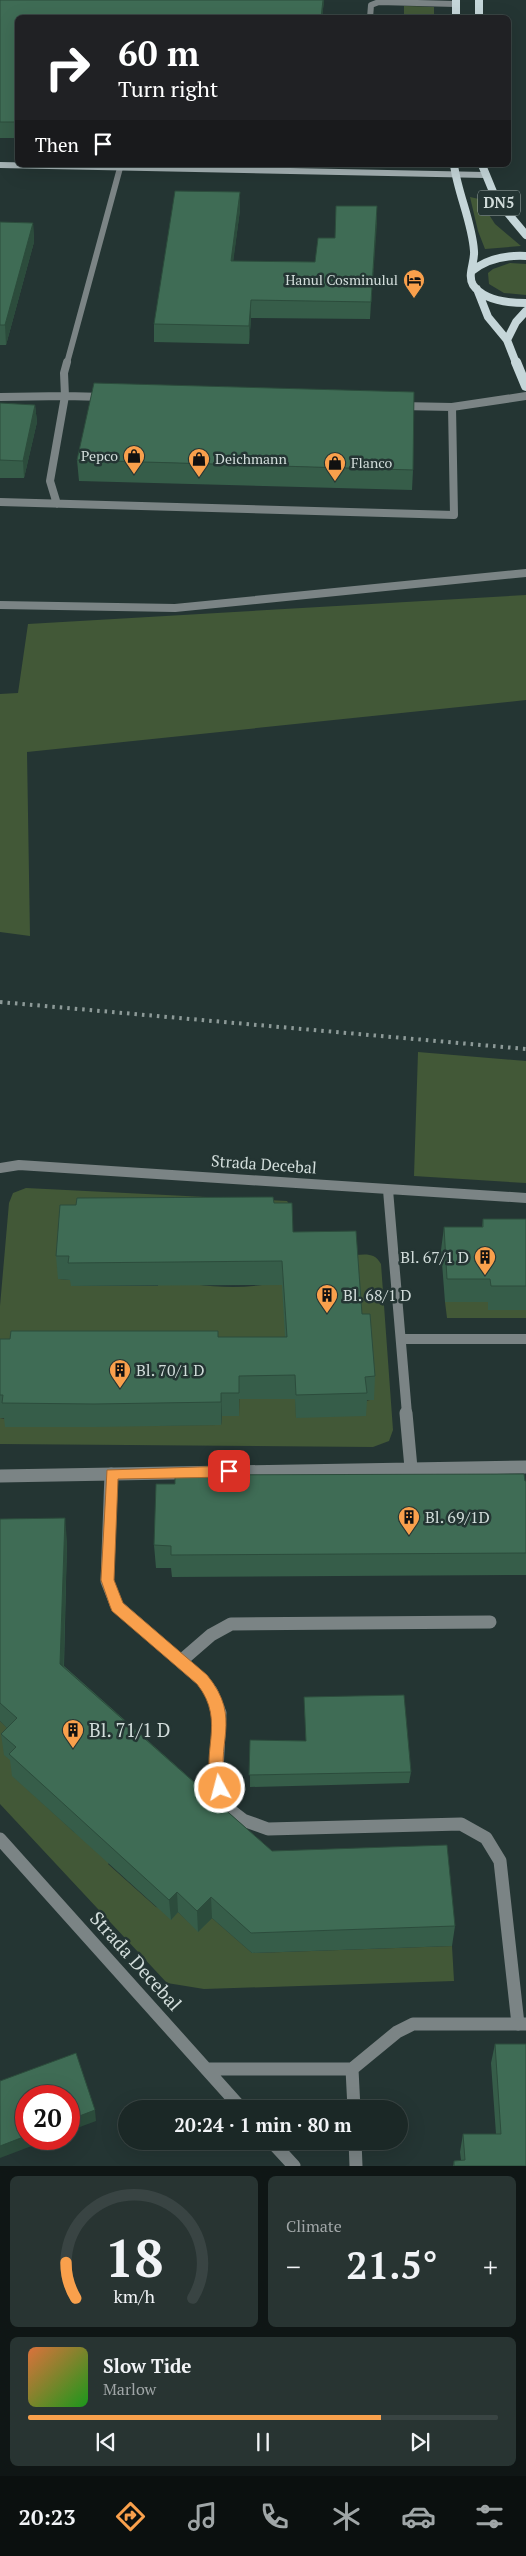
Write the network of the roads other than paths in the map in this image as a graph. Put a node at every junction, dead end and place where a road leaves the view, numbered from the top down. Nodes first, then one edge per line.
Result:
1 (479, 0) edge
2 (406, 1) edge
3 (456, 2) edge
4 (370, 15) edge
5 (456, 15) edge
6 (480, 15) edge
7 (0, 165) edge
8 (15, 165) edge
9 (80, 167) edge
10 (356, 167) edge
11 (454, 167) edge
12 (483, 167) edge
13 (120, 168) junction
14 (356, 173) junction
15 (455, 174) junction
16 (485, 175) junction
17 (526, 235) edge
18 (526, 256) edge
19 (472, 271) junction
20 (476, 289) junction
21 (526, 304) edge
22 (526, 311) edge
23 (507, 340) junction
24 (526, 386) edge
25 (66, 396) junction
26 (526, 396) edge
27 (0, 397) edge
28 (115, 398) edge
29 (393, 406) edge
30 (452, 407) junction
31 (0, 502) edge
32 (57, 504) junction
33 (526, 573) edge
34 (0, 605) edge
35 (0, 1168) edge
36 (388, 1190) junction
37 (526, 1198) edge
38 (401, 1339) junction
39 (526, 1339) edge
40 (526, 1467) edge
41 (411, 1468) junction
42 (112, 1474) junction
43 (0, 1476) edge
44 (490, 1622) dead end
45 (181, 1661) junction
46 (0, 1839) edge
47 (522, 2024) edge
48 (206, 2069) junction
49 (352, 2069) junction
50 (234, 2100) edge
51 (354, 2100) edge
52 (279, 2150) edge
53 (355, 2150) edge
54 (294, 2166) edge
55 (356, 2166) edge

1 - 6 main road
2 - 3 street
2 - 4 street
3 - 5 main road
7 - 8 main road
9 - 13 main road
10 - 14 street
11 - 15 main road, DN5
12 - 16 main road, DN5
13 - 14 main road
13 - 25 street
14 - 15 main road
15 - 16 main road
15 - 19 main road, DN5
16 - 17 main road, DN5
18 - 19 main road
19 - 20 main road, DN5
20 - 21 main road
20 - 23 main road
22 - 23 main road
23 - 24 main road
25 - 27 street
25 - 28 street
25 - 32 street
26 - 30 street
29 - 30 street
30 - 32 street
31 - 32 street
33 - 34 street
35 - 36 street, Strada Decebal
36 - 37 street, Strada Decebal
36 - 38 street
38 - 39 street
38 - 41 street
40 - 41 street
41 - 42 street
42 - 43 street
42 - 45 street
44 - 45 street
45 - 47 street
46 - 48 street, Strada Decebal
47 - 49 street
48 - 49 street
48 - 50 street, Strada Decebal
49 - 51 street
52 - 54 street
53 - 55 street

